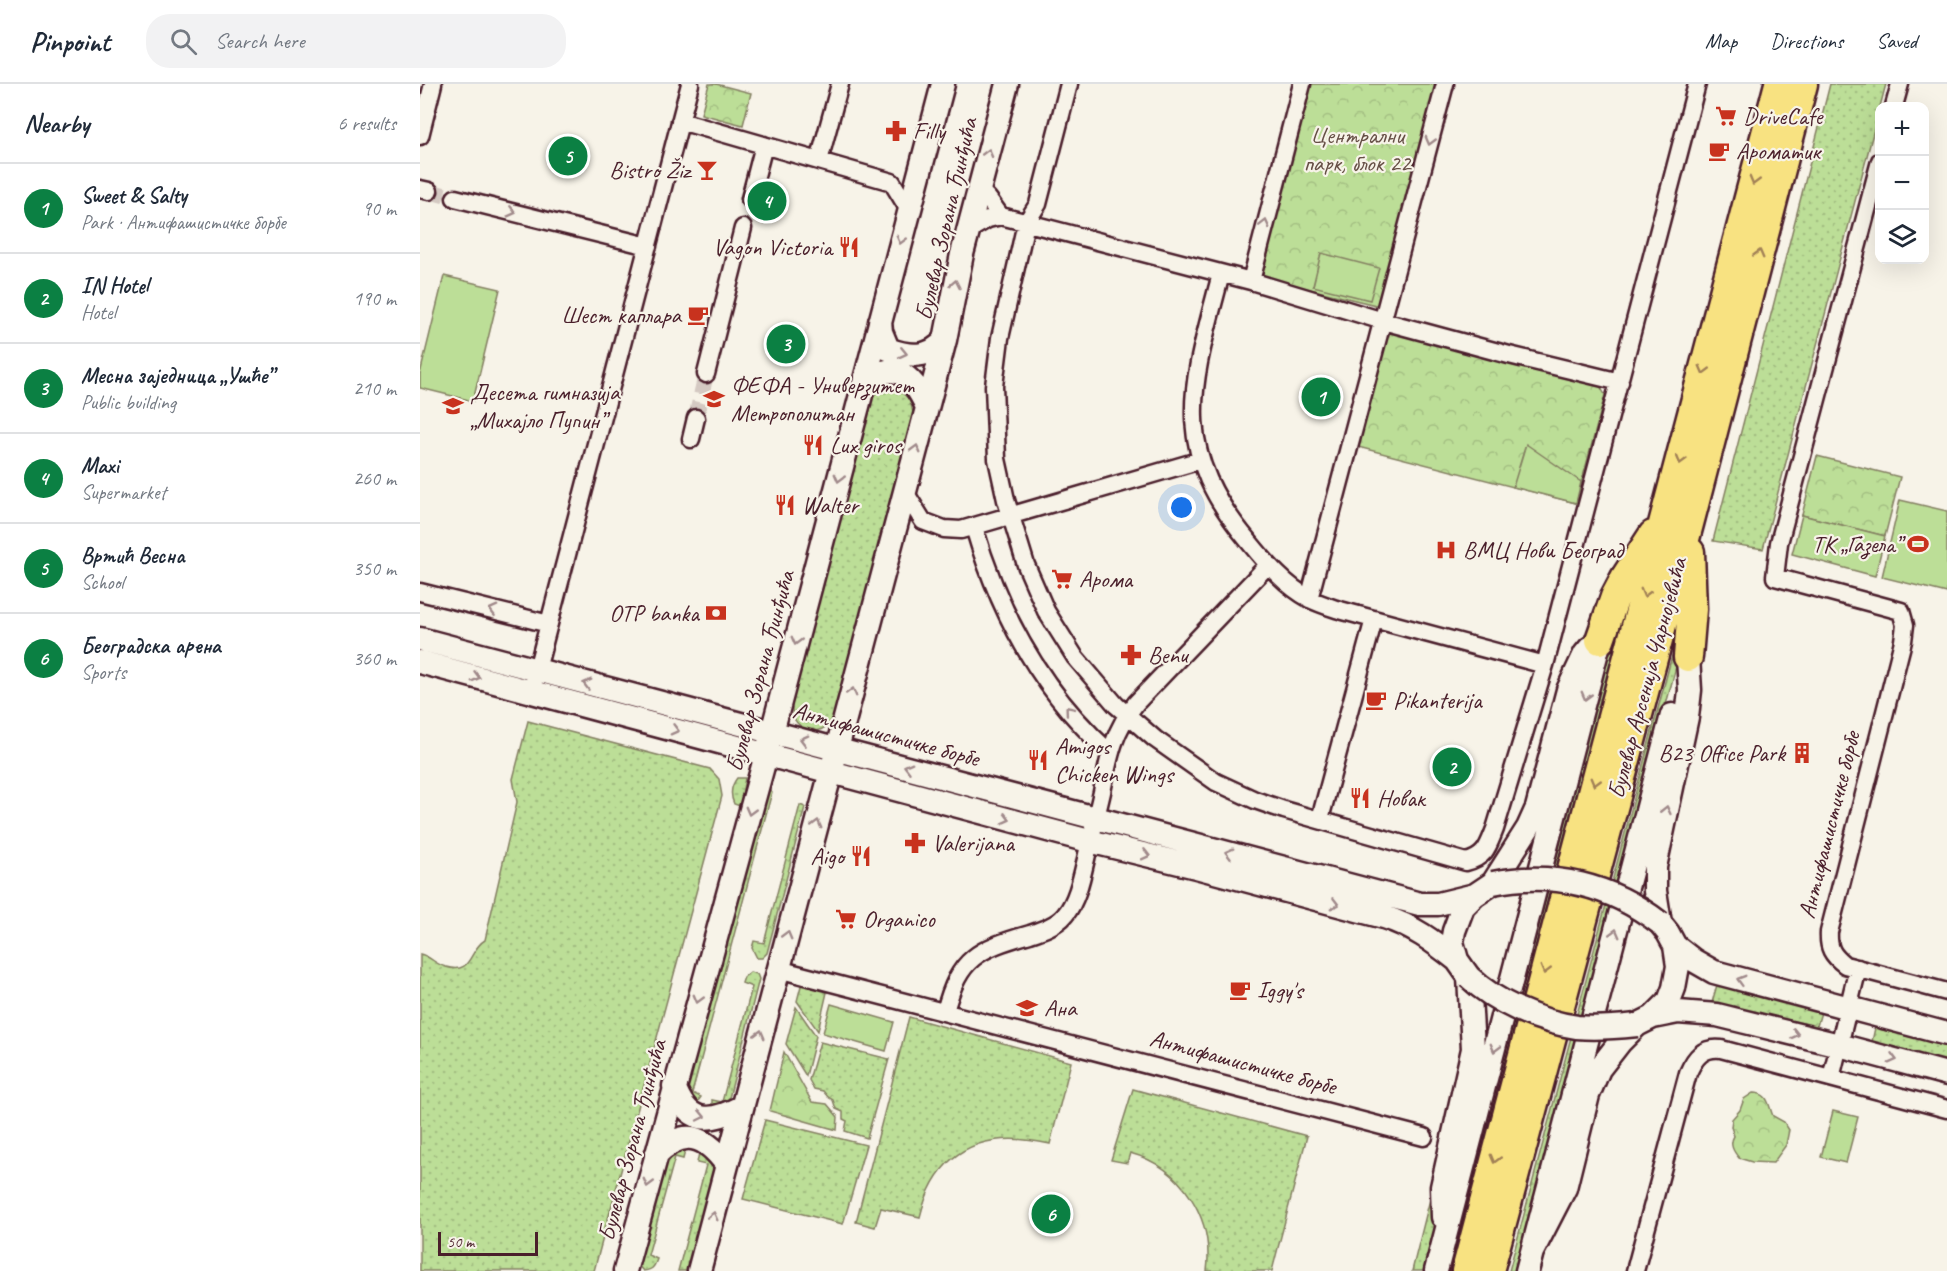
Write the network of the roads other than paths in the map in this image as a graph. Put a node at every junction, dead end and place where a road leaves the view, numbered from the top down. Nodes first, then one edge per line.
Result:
1 (433, 84) edge
2 (690, 84) edge
3 (840, 84) edge
4 (943, 84) edge
5 (1007, 84) edge
6 (1068, 84) edge
7 (1302, 84) edge
8 (1445, 84) edge
9 (1697, 84) edge
10 (1779, 84) edge
11 (1803, 84) edge
12 (1900, 84) edge
13 (1895, 102) edge
14 (680, 121) junction
15 (420, 136) edge
16 (764, 145) junction
17 (819, 161) junction
18 (920, 169) junction
19 (1875, 180) edge
20 (892, 182) junction
21 (978, 190) junction
22 (455, 198) tunnel mouth
23 (909, 210) junction
24 (1001, 216) junction
25 (1026, 223) junction
26 (969, 230) junction
27 (648, 246) junction
28 (1221, 274) junction
29 (1251, 281) junction
30 (880, 319) junction
31 (1383, 321) junction
32 (945, 340) junction
33 (706, 374) tunnel mouth
34 (1620, 382) junction
35 (863, 387) junction
36 (927, 407) junction
37 (696, 417) tunnel mouth
38 (691, 439) dead end
39 (1201, 460) junction
40 (905, 492) junction
41 (1010, 516) junction
42 (1677, 520) junction
43 (923, 521) junction
44 (974, 527) junction
45 (894, 533) junction
46 (1268, 565) junction
47 (420, 592) edge
48 (1310, 598) junction
49 (1374, 619) junction
50 (549, 624) junction
51 (420, 639) edge
52 (1600, 640) junction
53 (1688, 657) junction
54 (420, 662) edge
55 (1545, 664) junction
56 (534, 681) junction
57 (1127, 714) junction
58 (772, 732) junction
59 (837, 748) junction
60 (1109, 752) junction
61 (766, 755) junction
62 (831, 772) junction
63 (1095, 817) junction
64 (1320, 819) junction
65 (1089, 841) junction
66 (1484, 889) junction
67 (1660, 923) junction
68 (1675, 946) junction
69 (1858, 968) junction
70 (778, 969) junction
71 (1463, 969) junction
72 (1947, 992) edge
73 (1848, 1008) junction
74 (945, 1012) junction
75 (1645, 1021) junction
76 (1947, 1034) edge
77 (1839, 1045) junction
78 (1947, 1074) edge
79 (1831, 1078) junction
80 (674, 1086) junction
81 (741, 1107) junction
82 (1947, 1109) edge
83 (1424, 1137) dead end
84 (656, 1155) junction
85 (726, 1164) junction
86 (1446, 1236) junction
87 (1529, 1262) edge
88 (625, 1271) edge
89 (699, 1271) edge
90 (1436, 1271) edge
91 (1466, 1271) edge
92 (1489, 1271) edge
93 (1635, 1271) edge

1 - 15 street
2 - 14 street
3 - 17 street
4 - 18 street, Булевар Зорана Ђинђића
21 -> 5 street, Булевар Зорана Ђинђића
6 - 25 street
29 -> 7 street
8 -> 31 street
9 - 34 street
10 -> 42 highway, Булевар Арсенија Чарнојевића
42 -> 11 highway, Булевар Арсенија Чарнојевића
12 - 13 street
14 - 16 street
14 - 27 street
16 - 17 street
16 - 33 street
17 - 20 street
18 - 20 street
18 - 23 street, Булевар Зорана Ђинђића
19 - 69 street, Антифашистичке борбе
20 - 23 street
21 - 24 street
21 - 26 street, Булевар Зорана Ђинђића
22 -> 27 street
23 -> 30 street, Булевар Зорана Ђинђића
24 - 25 street
24 - 26 street
25 - 28 street
25 - 41 street
32 -> 26 street, Булевар Зорана Ђинђића
27 - 50 street
28 - 29 street
28 - 39 street
29 - 31 street
30 -> 32 street
30 - 35 street, Булевар Зорана Ђинђића
31 - 34 street
31 - 48 street
32 - 36 street, Булевар Зорана Ђинђића
34 - 55 street
35 - 36 street
35 -> 58 street, Булевар Зорана Ђинђића
40 -> 36 street, Булевар Зорана Ђинђића
37 - 38 street
39 - 41 street
39 - 46 street
40 - 43 street
40 - 45 street, Булевар Зорана Ђинђића
41 - 44 street
41 - 57 street
42 - 52 highway
42 - 53 highway
42 -> 91 highway, Булевар Арсенија Чарнојевића
42 - 92 highway, Булевар Арсенија Чарнојевића
43 - 44 street
43 - 45 street
60 -> 44 street
59 -> 45 street, Булевар Зорана Ђинђића
46 - 48 street
46 - 57 street
50 -> 47 street
48 - 49 street
49 - 55 street
49 - 64 street
50 - 56 street
51 - 56 street, Антифашистичке борбе
52 - 66 street
52 -> 86 street
67 -> 53 street
87 -> 53 street, Булевар Арсенија Чарнојевића
54 -> 56 street, Антифашистичке борбе
55 - 64 street
58 -> 56 street, Антифашистичке борбе
56 -> 61 street, Антифашистичке борбе
57 - 60 street
57 - 64 street
59 -> 58 street, Антифашистичке борбе
58 - 61 street, Булевар Зорана Ђинђића
59 - 62 street, Булевар Зорана Ђинђића
63 -> 59 street, Антифашистичке борбе
60 - 63 street
61 - 62 street, Антифашистичке борбе
61 -> 80 street, Булевар Зорана Ђинђића
62 -> 65 street, Антифашистичке борбе
70 -> 62 street, Булевар Зорана Ђинђића
63 - 65 street
66 -> 63 street, Антифашистичке борбе
65 -> 71 street, Антифашистичке борбе
65 - 74 street
66 - 67 street, bridge
66 - 71 street
67 - 68 street
73 -> 68 street
68 - 75 street
69 - 72 street, Антифашистичке борбе
69 - 73 street
70 - 74 street, Антифашистичке борбе
81 -> 70 street, Булевар Зорана Ђинђића
71 - 75 street, bridge
71 - 86 street
73 - 76 street
73 - 77 street
74 - 83 street, Антифашистичке борбе
75 -> 77 street
75 - 87 street
77 -> 78 street
77 - 79 street
79 - 82 street
79 - 93 street
80 -> 81 street
80 - 84 street, Булевар Зорана Ђинђића
81 - 85 street, Булевар Зорана Ђинђића
84 - 85 street
84 -> 88 street, Булевар Зорана Ђинђића
89 -> 85 street, Булевар Зорана Ђинђића
86 - 90 street

